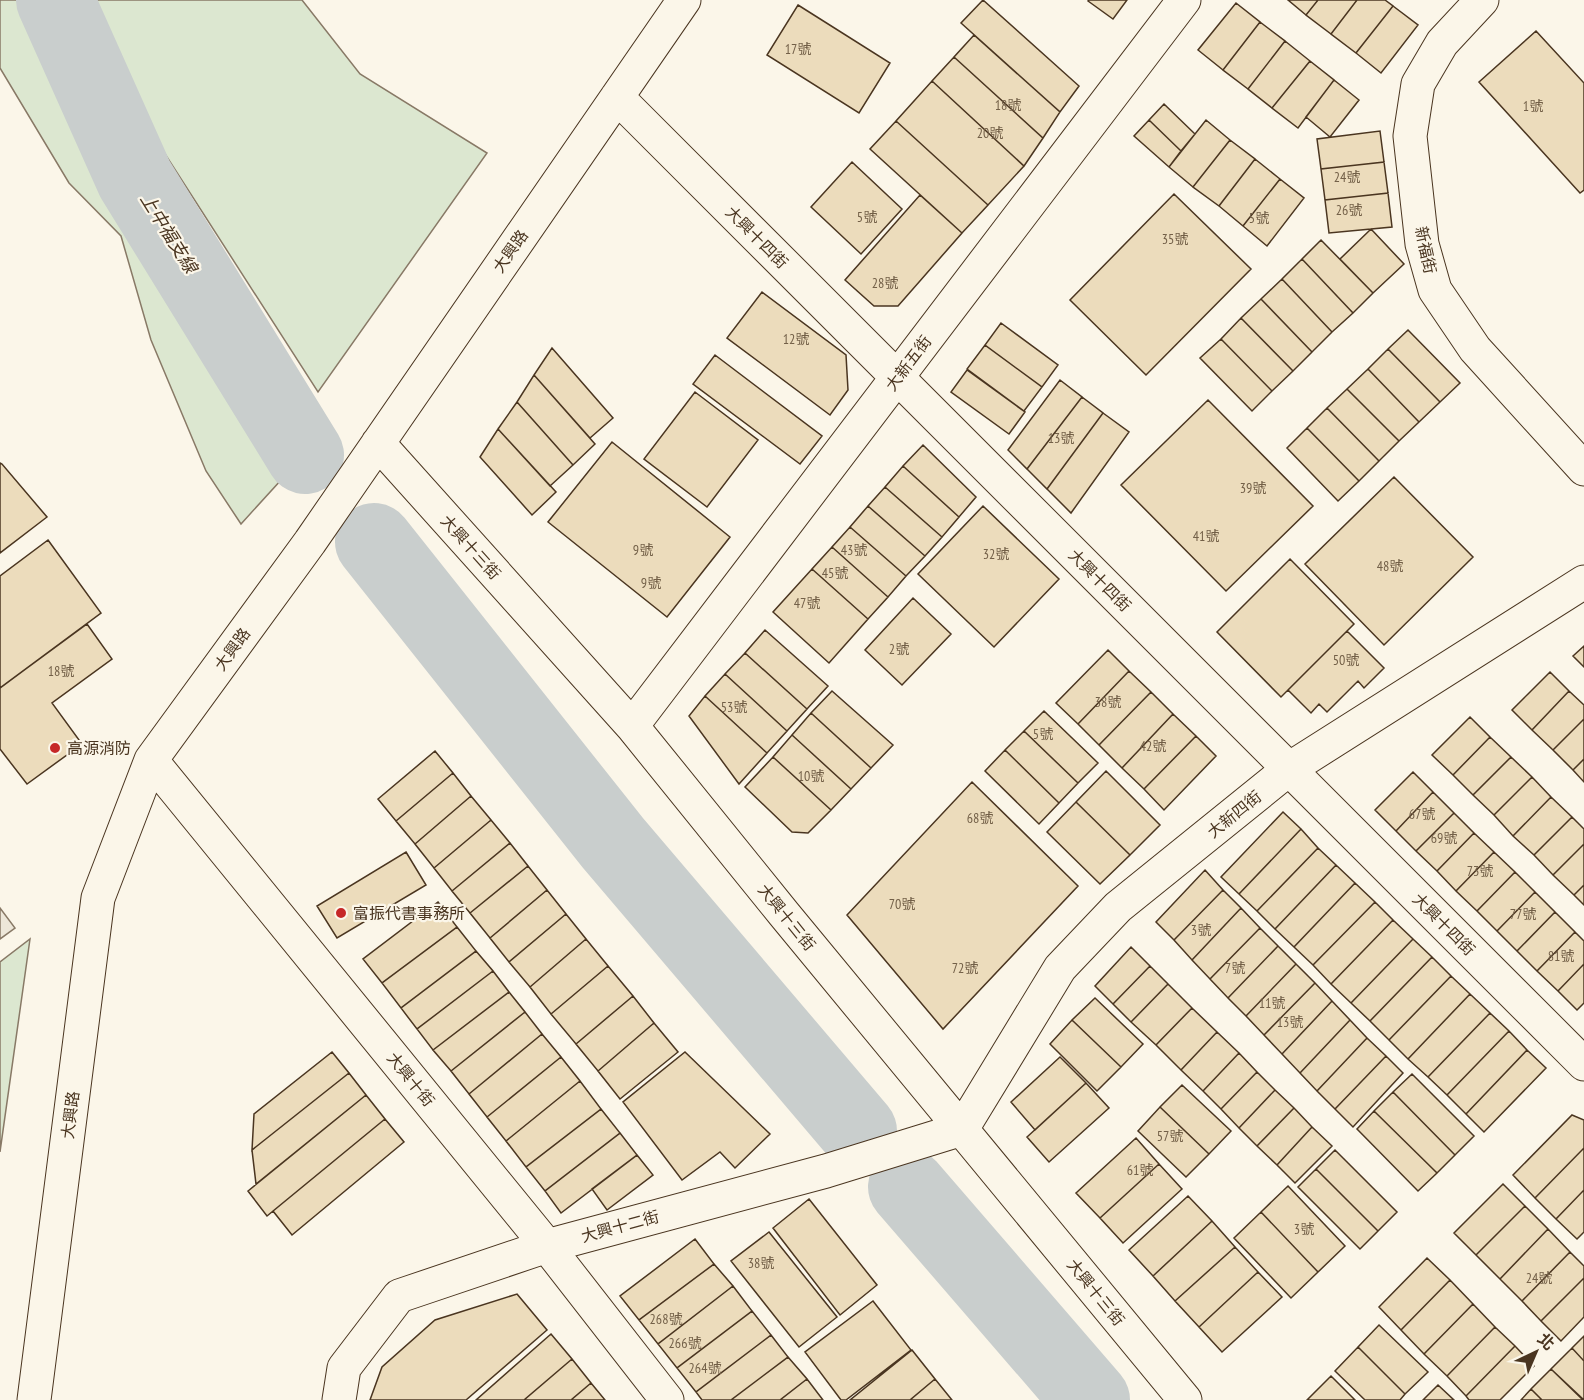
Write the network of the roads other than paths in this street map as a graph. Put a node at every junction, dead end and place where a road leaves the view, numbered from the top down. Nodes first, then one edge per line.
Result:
1 (684, 0) edge
2 (1184, 0) edge
3 (1482, 0) edge
4 (617, 97) junction
5 (897, 377) junction
6 (378, 443) junction
7 (1584, 469) edge
8 (1584, 582) edge
9 (632, 726) junction
10 (151, 760) junction
11 (1289, 769) junction
12 (1584, 1064) edge
13 (962, 1129) junction
14 (547, 1246) junction
15 (34, 1400) edge
16 (339, 1400) edge
17 (667, 1400) edge
18 (1185, 1400) edge

1 - 4 street, 大興路
2 - 5 street, 大新五街
3 - 7 street, 新福街
4 - 5 street, 大興十四街
4 - 6 street, 大興路
5 - 9 street, 大新五街
5 - 11 street, 大興十四街
6 - 9 street, 大興十三街
6 - 10 street, 大興路
8 - 11 street, 大新四街
9 - 13 street, 大興十三街
10 - 14 street, 大興十街
10 - 15 street, 大興路
11 - 12 street, 大興十四街
11 - 13 street, 大新四街
13 - 14 street, 大興十二街
13 - 18 street, 大興十三街
14 - 16 street, 大興十二街
14 - 17 street, 大興十街

